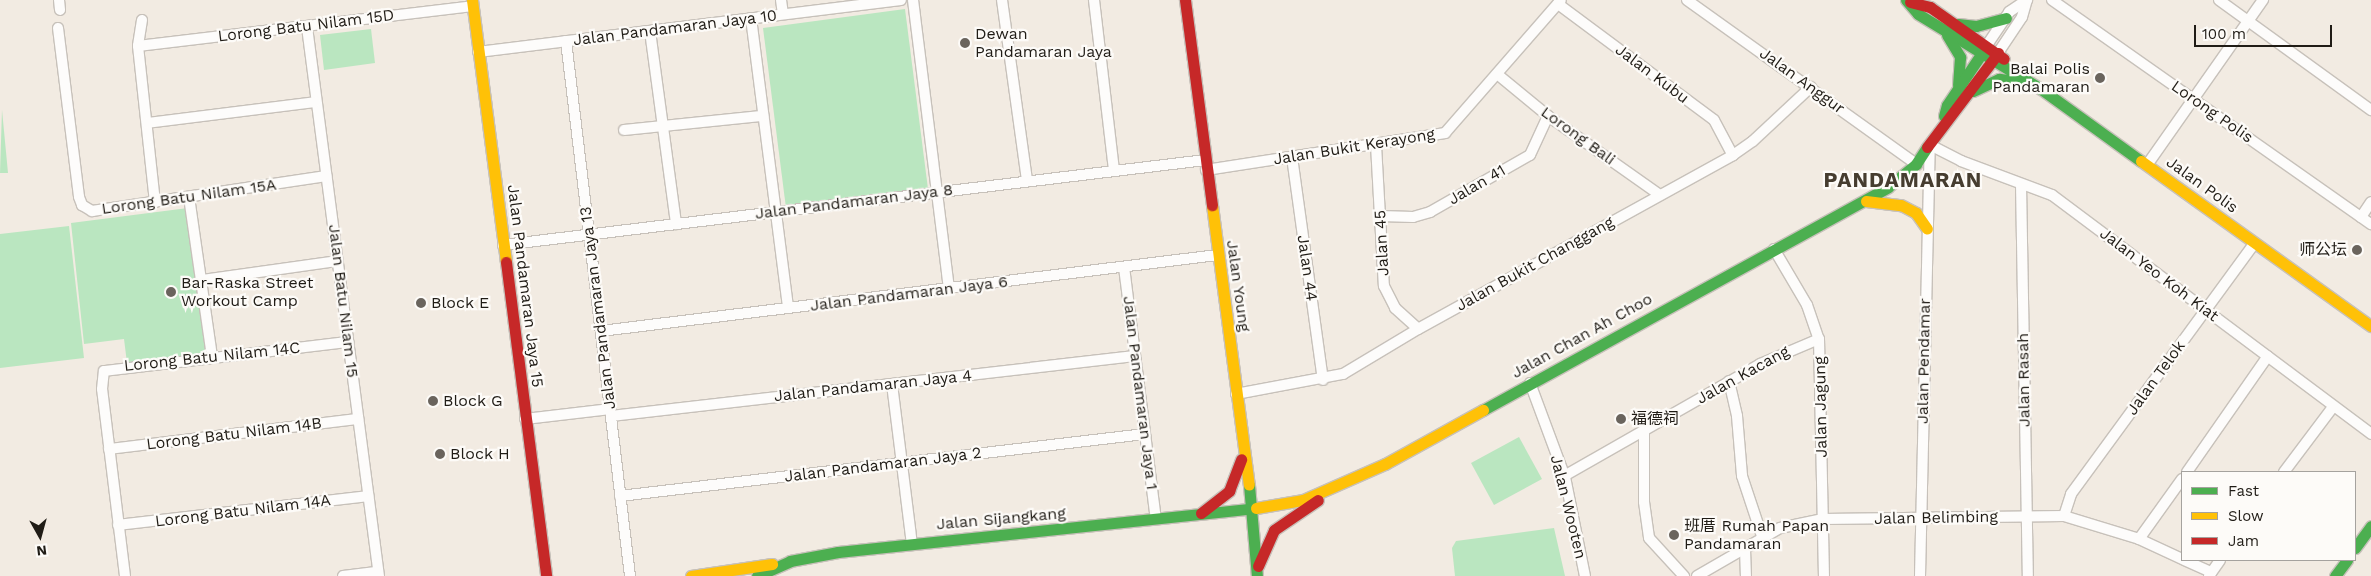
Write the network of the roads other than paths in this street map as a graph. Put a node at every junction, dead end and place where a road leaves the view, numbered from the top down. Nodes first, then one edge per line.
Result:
1 (781, 0) edge
2 (901, 0) edge
3 (913, 0) edge
4 (1002, 0) edge
5 (1094, 0) edge
6 (1185, 0) edge
7 (1687, 0) edge
8 (2027, 0) edge
9 (2052, 0) edge
10 (2219, 0) edge
11 (2263, 0) edge
12 (885, 1) edge
13 (1908, 1) edge
14 (1559, 2) edge
15 (473, 3) edge
16 (2009, 13) junction
17 (783, 14) junction
18 (751, 18) junction
19 (142, 20) dead end
20 (2248, 21) junction
21 (1955, 23) junction
22 (307, 27) junction
23 (58, 28) dead end
24 (650, 31) junction
25 (1945, 31) junction
26 (566, 41) junction
27 (138, 46) junction
28 (1984, 49) junction
29 (478, 52) junction
30 (1995, 57) junction
31 (1497, 74) junction
32 (2032, 82) junction
33 (1811, 87) junction
34 (1962, 92) junction
35 (2194, 98) junction
36 (316, 102) junction
37 (2371, 110) edge
38 (763, 116) junction
39 (1548, 116) junction
40 (147, 123) junction
41 (663, 126) junction
42 (624, 130) dead end
43 (1376, 145) junction
44 (1930, 145) junction
45 (1733, 155) junction
46 (1292, 157) junction
47 (1916, 164) junction
48 (1205, 165) junction
49 (2148, 165) junction
50 (1114, 171) junction
51 (326, 176) junction
52 (1027, 181) junction
53 (2021, 184) junction
54 (937, 192) junction
55 (1660, 195) junction
56 (189, 198) junction
57 (1863, 201) junction
58 (156, 202) junction
59 (2371, 202) edge
60 (775, 212) junction
61 (1381, 216) junction
62 (2361, 217) junction
63 (676, 224) junction
64 (2371, 224) edge
65 (1927, 229) junction
66 (589, 234) junction
67 (2255, 243) junction
68 (503, 245) junction
69 (1774, 249) junction
70 (1217, 255) junction
71 (337, 261) junction
72 (1124, 267) junction
73 (202, 280) junction
74 (949, 289) junction
75 (788, 308) junction
76 (2207, 310) junction
77 (2371, 326) edge
78 (1418, 329) junction
79 (601, 331) junction
80 (1819, 338) junction
81 (348, 342) junction
82 (1135, 356) junction
83 (2268, 356) junction
84 (212, 357) junction
85 (1323, 380) junction
86 (1530, 382) junction
87 (1729, 382) junction
88 (892, 384) junction
89 (1236, 394) junction
90 (2333, 407) junction
91 (610, 412) junction
92 (358, 418) junction
93 (525, 419) junction
94 (1644, 430) junction
95 (1145, 434) junction
96 (2371, 434) edge
97 (1243, 446) junction
98 (109, 449) junction
99 (902, 463) junction
100 (2188, 471) edge
101 (2285, 471) edge
102 (1564, 476) junction
103 (1349, 480) junction
104 (2181, 480) edge
105 (368, 496) junction
106 (620, 496) junction
107 (1251, 509) junction
108 (1198, 515) junction
109 (2027, 516) junction
110 (2064, 516) junction
111 (1823, 519) junction
112 (1920, 519) junction
113 (1156, 520) junction
114 (118, 526) junction
115 (2371, 526) edge
116 (1763, 539) junction
117 (2138, 539) junction
118 (912, 544) junction
119 (2356, 547) edge
120 (1745, 549) junction
121 (2181, 558) edge
122 (790, 561) junction
123 (2187, 561) edge
124 (2219, 561) edge
125 (2346, 561) edge
126 (1257, 573) edge
127 (378, 574) edge
128 (2210, 574) edge
129 (125, 576) edge
130 (343, 576) edge
131 (546, 576) edge
132 (630, 576) edge
133 (691, 576) edge
134 (757, 576) edge
135 (1585, 576) edge
136 (1684, 576) edge
137 (1697, 576) edge
138 (1746, 576) edge
139 (1824, 576) edge
140 (1920, 576) edge
141 (2028, 576) edge
142 (2335, 576) edge

1 - 17 street
2 - 12 street, Jalan Pandamaran Jaya 10
3 - 54 street
4 - 52 street
5 - 50 street
6 - 48 main road, Jalan Young
7 - 33 street, Jalan Anggur
8 - 16 street
8 - 30 street
9 - 35 street, Lorong Polis
10 - 20 street
11 - 20 street
12 - 17 street, Jalan Pandamaran Jaya 10
13 - 21 main road
13 - 25 main road
14 - 31 street, Jalan Bukit Kerayong
14 - 45 street, Jalan Kubu
15 - 22 street, Lorong Batu Nilam 15D
15 - 29 main road, Jalan Pandamaran Jaya 15
16 - 21 main road
16 - 28 street
17 - 18 street, Jalan Pandamaran Jaya 10
18 - 24 street, Jalan Pandamaran Jaya 10
18 - 38 street
19 - 27 street
20 - 35 street
20 - 37 street
21 - 28 main road
22 - 27 street, Lorong Batu Nilam 15D
22 - 36 street, Jalan Batu Nilam 15
23 - 58 street, Lorong Batu Nilam 15A
24 - 26 street, Jalan Pandamaran Jaya 10
24 - 41 street
25 - 28 main road
25 - 34 main road
26 - 29 street, Jalan Pandamaran Jaya 10
26 - 66 street, Jalan Pandamaran Jaya 13
27 - 40 street
28 - 30 main road, Jalan Polis
28 - 34 main road
29 - 68 main road, Jalan Pandamaran Jaya 15
30 - 32 main road, Jalan Polis
30 - 34 main road
31 - 39 street, Lorong Bali
31 - 43 street, Jalan Bukit Kerayong
32 - 34 main road
32 - 49 main road, Jalan Polis
33 - 45 street, Jalan Bukit Changgang
33 - 47 street, Jalan Anggur
34 - 44 main road, Jalan Chan Ah Choo
35 - 49 street
35 - 62 street, Lorong Polis
36 - 40 street
36 - 51 street, Jalan Batu Nilam 15
38 - 41 street
38 - 60 street
39 - 55 street, Lorong Bali
39 - 61 street, Jalan 41
40 - 58 street
41 - 42 street
41 - 63 street
43 - 46 street, Jalan Bukit Kerayong
43 - 61 street, Jalan 45
44 - 47 main road, Jalan Chan Ah Choo
44 - 53 street, Jalan Yeo Koh Kiat
44 - 65 street, Jalan Pendamar
45 - 55 street, Jalan Bukit Changgang
46 - 48 street, Jalan Bukit Kerayong
46 - 85 street, Jalan 44
47 - 57 main road, Jalan Chan Ah Choo
48 - 50 street, Jalan Pandamaran Jaya 8
48 - 70 main road, Jalan Young
49 - 67 main road, Jalan Polis
50 - 52 street, Jalan Pandamaran Jaya 8
51 - 56 street, Lorong Batu Nilam 15A
51 - 71 street, Jalan Batu Nilam 15
52 - 54 street, Jalan Pandamaran Jaya 8
53 - 76 street, Jalan Yeo Koh Kiat
53 - 109 street, Jalan Rasah
54 - 60 street, Jalan Pandamaran Jaya 8
54 - 74 street
55 - 78 street, Jalan Bukit Changgang
56 - 58 street, Lorong Batu Nilam 15A
56 - 73 street
57 - 65 main road
57 - 69 main road, Jalan Chan Ah Choo
59 - 62 street
60 - 63 street, Jalan Pandamaran Jaya 8
60 - 75 street
61 - 78 street, Jalan 45
62 - 64 street, Lorong Polis
63 - 66 street, Jalan Pandamaran Jaya 8
65 - 112 street, Jalan Pendamar
66 - 68 street, Jalan Pandamaran Jaya 8
66 - 79 street, Jalan Pandamaran Jaya 13
67 - 76 street, Jalan Telok
67 - 77 main road, Jalan Polis
68 - 93 main road, Jalan Pandamaran Jaya 15
69 - 80 street, Jalan Jagung
69 - 86 main road, Jalan Chan Ah Choo
70 - 72 street, Jalan Pandamaran Jaya 6
70 - 89 main road, Jalan Young
71 - 73 street
71 - 81 street, Jalan Batu Nilam 15
72 - 74 street, Jalan Pandamaran Jaya 6
72 - 82 street, Jalan Pandamaran Jaya 1
73 - 84 street
74 - 75 street, Jalan Pandamaran Jaya 6
75 - 79 street, Jalan Pandamaran Jaya 6
76 - 83 street, Jalan Yeo Koh Kiat
76 - 110 street, Jalan Telok
78 - 85 street, Jalan Bukit Changgang
79 - 91 street, Jalan Pandamaran Jaya 13
80 - 87 street, Jalan Kacang
80 - 111 street, Jalan Jagung
81 - 84 street, Lorong Batu Nilam 14C
81 - 92 street, Jalan Batu Nilam 15
82 - 88 street, Jalan Pandamaran Jaya 4
82 - 95 street, Jalan Pandamaran Jaya 1
83 - 90 street, Jalan Yeo Koh Kiat
83 - 100 street
84 - 98 street, Lorong Batu Nilam 14C
85 - 89 street, Jalan Bukit Changgang
86 - 102 street, Jalan Wooten
86 - 103 main road, Jalan Chan Ah Choo
87 - 94 street, Jalan Kacang
87 - 116 street
88 - 91 street, Jalan Pandamaran Jaya 4
88 - 99 street
89 - 97 main road, Jalan Young
90 - 96 street, Jalan Yeo Koh Kiat
90 - 101 street
91 - 93 street, Jalan Pandamaran Jaya 4
91 - 106 street, Jalan Pandamaran Jaya 13
92 - 98 street, Lorong Batu Nilam 14B
92 - 105 street, Jalan Batu Nilam 15
93 - 131 main road, Jalan Pandamaran Jaya 15
94 - 102 street, Jalan Kacang
94 - 136 street
95 - 99 street, Jalan Pandamaran Jaya 2
95 - 113 street, Jalan Pandamaran Jaya 1
97 - 107 main road, Jalan Young
97 - 108 main road
98 - 114 street, Lorong Batu Nilam 14C
99 - 106 street, Jalan Pandamaran Jaya 2
99 - 118 street
102 - 135 street, Jalan Wooten
103 - 107 main road, Jalan Chan Ah Choo
103 - 126 main road
104 - 117 street
105 - 114 street, Lorong Batu Nilam 14A
105 - 127 street, Jalan Batu Nilam 15
106 - 132 street, Jalan Pandamaran Jaya 13
107 - 108 main road, Jalan Sijangkang
107 - 126 main road, Jalan Young
108 - 113 main road, Jalan Sijangkang
109 - 110 street, Jalan Belimbing
109 - 112 street, Jalan Belimbing
109 - 141 street, Jalan Rasah
110 - 117 street, Jalan Belimbing
111 - 112 street, Jalan Belimbing
111 - 116 street, Jalan Belimbing
111 - 139 street, Jalan Jagung
112 - 140 street, Jalan Pendamar
113 - 118 main road, Jalan Sijangkang
114 - 129 street, Lorong Batu Nilam 14C
115 - 119 main road
116 - 120 street, Jalan Belimbing
117 - 121 street, Jalan Belimbing
118 - 122 main road, Jalan Sijangkang
120 - 137 street, Jalan Belimbing
120 - 138 street
122 - 133 main road
122 - 134 main road, Jalan Sijangkang
123 - 128 street, Jalan Belimbing
124 - 128 street
125 - 142 main road
127 - 130 street

